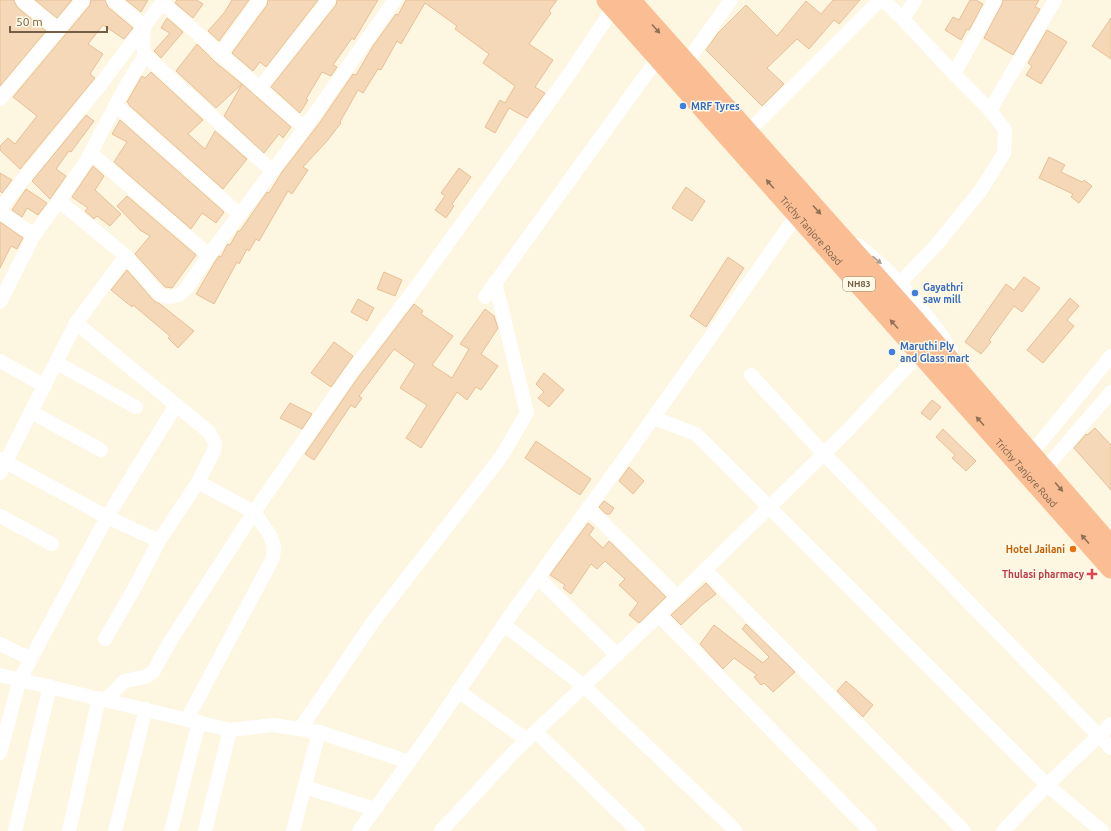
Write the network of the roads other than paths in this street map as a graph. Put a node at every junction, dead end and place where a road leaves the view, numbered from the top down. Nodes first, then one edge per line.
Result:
1 (22, 0) edge
2 (83, 0) edge
3 (113, 0) edge
4 (260, 0) edge
5 (329, 0) edge
6 (395, 0) edge
7 (730, 0) edge
8 (880, 0) edge
9 (883, 0) edge
10 (915, 0) edge
11 (995, 0) edge
12 (1055, 0) edge
13 (163, 1) edge
14 (617, 2) edge
15 (903, 19) junction
16 (144, 26) junction
17 (58, 30) junction
18 (145, 55) junction
19 (220, 55) junction
20 (658, 58) junction
21 (686, 63) junction
22 (954, 74) junction
23 (259, 89) junction
24 (0, 99) edge
25 (116, 105) junction
26 (990, 110) junction
27 (304, 128) junction
28 (748, 132) junction
29 (91, 153) junction
30 (272, 171) junction
31 (59, 201) junction
32 (0, 211) edge
33 (239, 214) junction
34 (797, 215) junction
35 (834, 230) junction
36 (34, 235) junction
37 (209, 255) junction
38 (126, 256) junction
39 (495, 282) junction
40 (900, 283) junction
41 (485, 297) dead end
42 (0, 302) edge
43 (76, 323) junction
44 (920, 353) junction
45 (1111, 356) edge
46 (0, 361) edge
47 (56, 363) junction
48 (961, 374) junction
49 (751, 375) dead end
50 (45, 386) junction
51 (1111, 392) edge
52 (176, 405) junction
53 (136, 407) dead end
54 (31, 412) junction
55 (654, 418) junction
56 (102, 450) dead end
57 (824, 454) junction
58 (1031, 454) junction
59 (2, 465) edge
60 (1044, 470) junction
61 (198, 482) junction
62 (588, 508) junction
63 (769, 508) junction
64 (254, 512) junction
65 (0, 516) edge
66 (107, 517) junction
67 (159, 541) junction
68 (52, 544) dead end
69 (1111, 546) edge
70 (1111, 568) edge
71 (705, 570) junction
72 (538, 578) junction
73 (678, 597) junction
74 (659, 615) junction
75 (504, 625) junction
76 (105, 639) dead end
77 (0, 644) edge
78 (617, 655) junction
79 (25, 656) dead end
80 (0, 675) edge
81 (20, 679) junction
82 (50, 686) junction
83 (584, 686) junction
84 (458, 691) junction
85 (103, 699) junction
86 (146, 710) junction
87 (193, 721) junction
88 (1111, 724) edge
89 (300, 729) junction
90 (230, 730) junction
91 (319, 732) junction
92 (1099, 735) junction
93 (531, 736) junction
94 (1111, 748) edge
95 (0, 753) edge
96 (409, 762) junction
97 (1047, 785) junction
98 (305, 787) junction
99 (374, 809) junction
100 (15, 831) edge
101 (69, 831) edge
102 (115, 831) edge
103 (171, 831) edge
104 (205, 831) edge
105 (293, 831) edge
106 (359, 831) edge
107 (441, 831) edge
108 (638, 831) edge
109 (736, 831) edge
110 (870, 831) edge
111 (964, 831) edge
112 (1003, 831) edge
113 (1102, 831) edge

1 - 17 street
2 - 17 street
3 - 16 street
4 - 19 street
5 - 23 street
6 - 27 street
7 - 21 street
8 - 28 street
9 - 15 street
10 - 15 street
11 - 22 street
12 - 26 street
13 - 16 street
13 - 19 street
14 - 20 highway, Trichy Tanjore Road / NH83
14 -> 21 highway, Trichy Tanjore Road / NH83
14 - 64 street
15 - 22 street
16 - 18 street
16 - 32 street
17 - 24 street
18 - 25 street
18 - 30 street
19 - 23 street
34 -> 20 highway, Trichy Tanjore Road / NH83
20 - 39 street
21 - 28 highway, Trichy Tanjore Road / NH83
22 - 26 street
23 - 27 street
25 - 29 street
25 - 33 street
26 - 40 street
27 - 30 street
28 -> 35 highway, Trichy Tanjore Road / NH83
29 - 31 street
29 - 37 street
30 - 33 street
31 - 36 street
31 - 38 street
32 - 36 street
33 - 37 street
44 -> 34 highway, Trichy Tanjore Road / NH83
34 - 55 street
35 -> 40 street
35 - 48 highway, Trichy Tanjore Road / NH83
36 - 42 street
37 - 38 street
38 - 43 street
39 - 41 street
39 - 89 street
40 - 48 street
43 - 47 street
43 - 52 street
44 - 57 street
70 -> 44 highway, Trichy Tanjore Road / NH83
45 - 58 street
46 - 50 street
47 - 50 street
47 - 53 street
48 - 58 highway, Trichy Tanjore Road / NH83
49 - 57 street
50 - 54 street
51 - 60 street
52 - 61 street
52 - 66 street
54 - 56 street
54 - 59 street
55 - 62 street
55 - 63 street
57 - 63 street
57 - 92 street
58 - 60 highway, Trichy Tanjore Road / NH83
59 - 66 street
60 -> 69 highway, Trichy Tanjore Road / NH83
61 - 64 street
61 - 67 street
62 - 72 street
62 - 73 street
63 - 71 street
63 - 97 street
64 - 85 street
64 - 87 street
65 - 68 street
66 - 67 street
66 - 81 street
67 - 76 street
71 - 73 street
71 - 111 street
72 - 75 street
72 - 78 street
73 - 74 street
74 - 78 street
74 - 110 street
75 - 83 street
75 - 84 street
77 - 79 street
78 - 83 street
80 - 81 street
81 - 82 street
81 - 95 street
82 - 85 street
82 - 100 street
83 - 93 street
83 - 109 street
84 - 93 street
84 - 96 street
85 - 86 street
85 - 101 street
86 - 87 street
86 - 102 street
87 - 90 street
87 - 103 street
88 - 92 street
89 - 90 street
89 - 91 street
90 - 104 street
91 - 96 street
91 - 98 street
92 - 94 street
92 - 97 street
93 - 107 street
93 - 108 street
96 - 99 street
97 - 112 street
97 - 113 street
98 - 99 street
98 - 105 street
99 - 106 street

